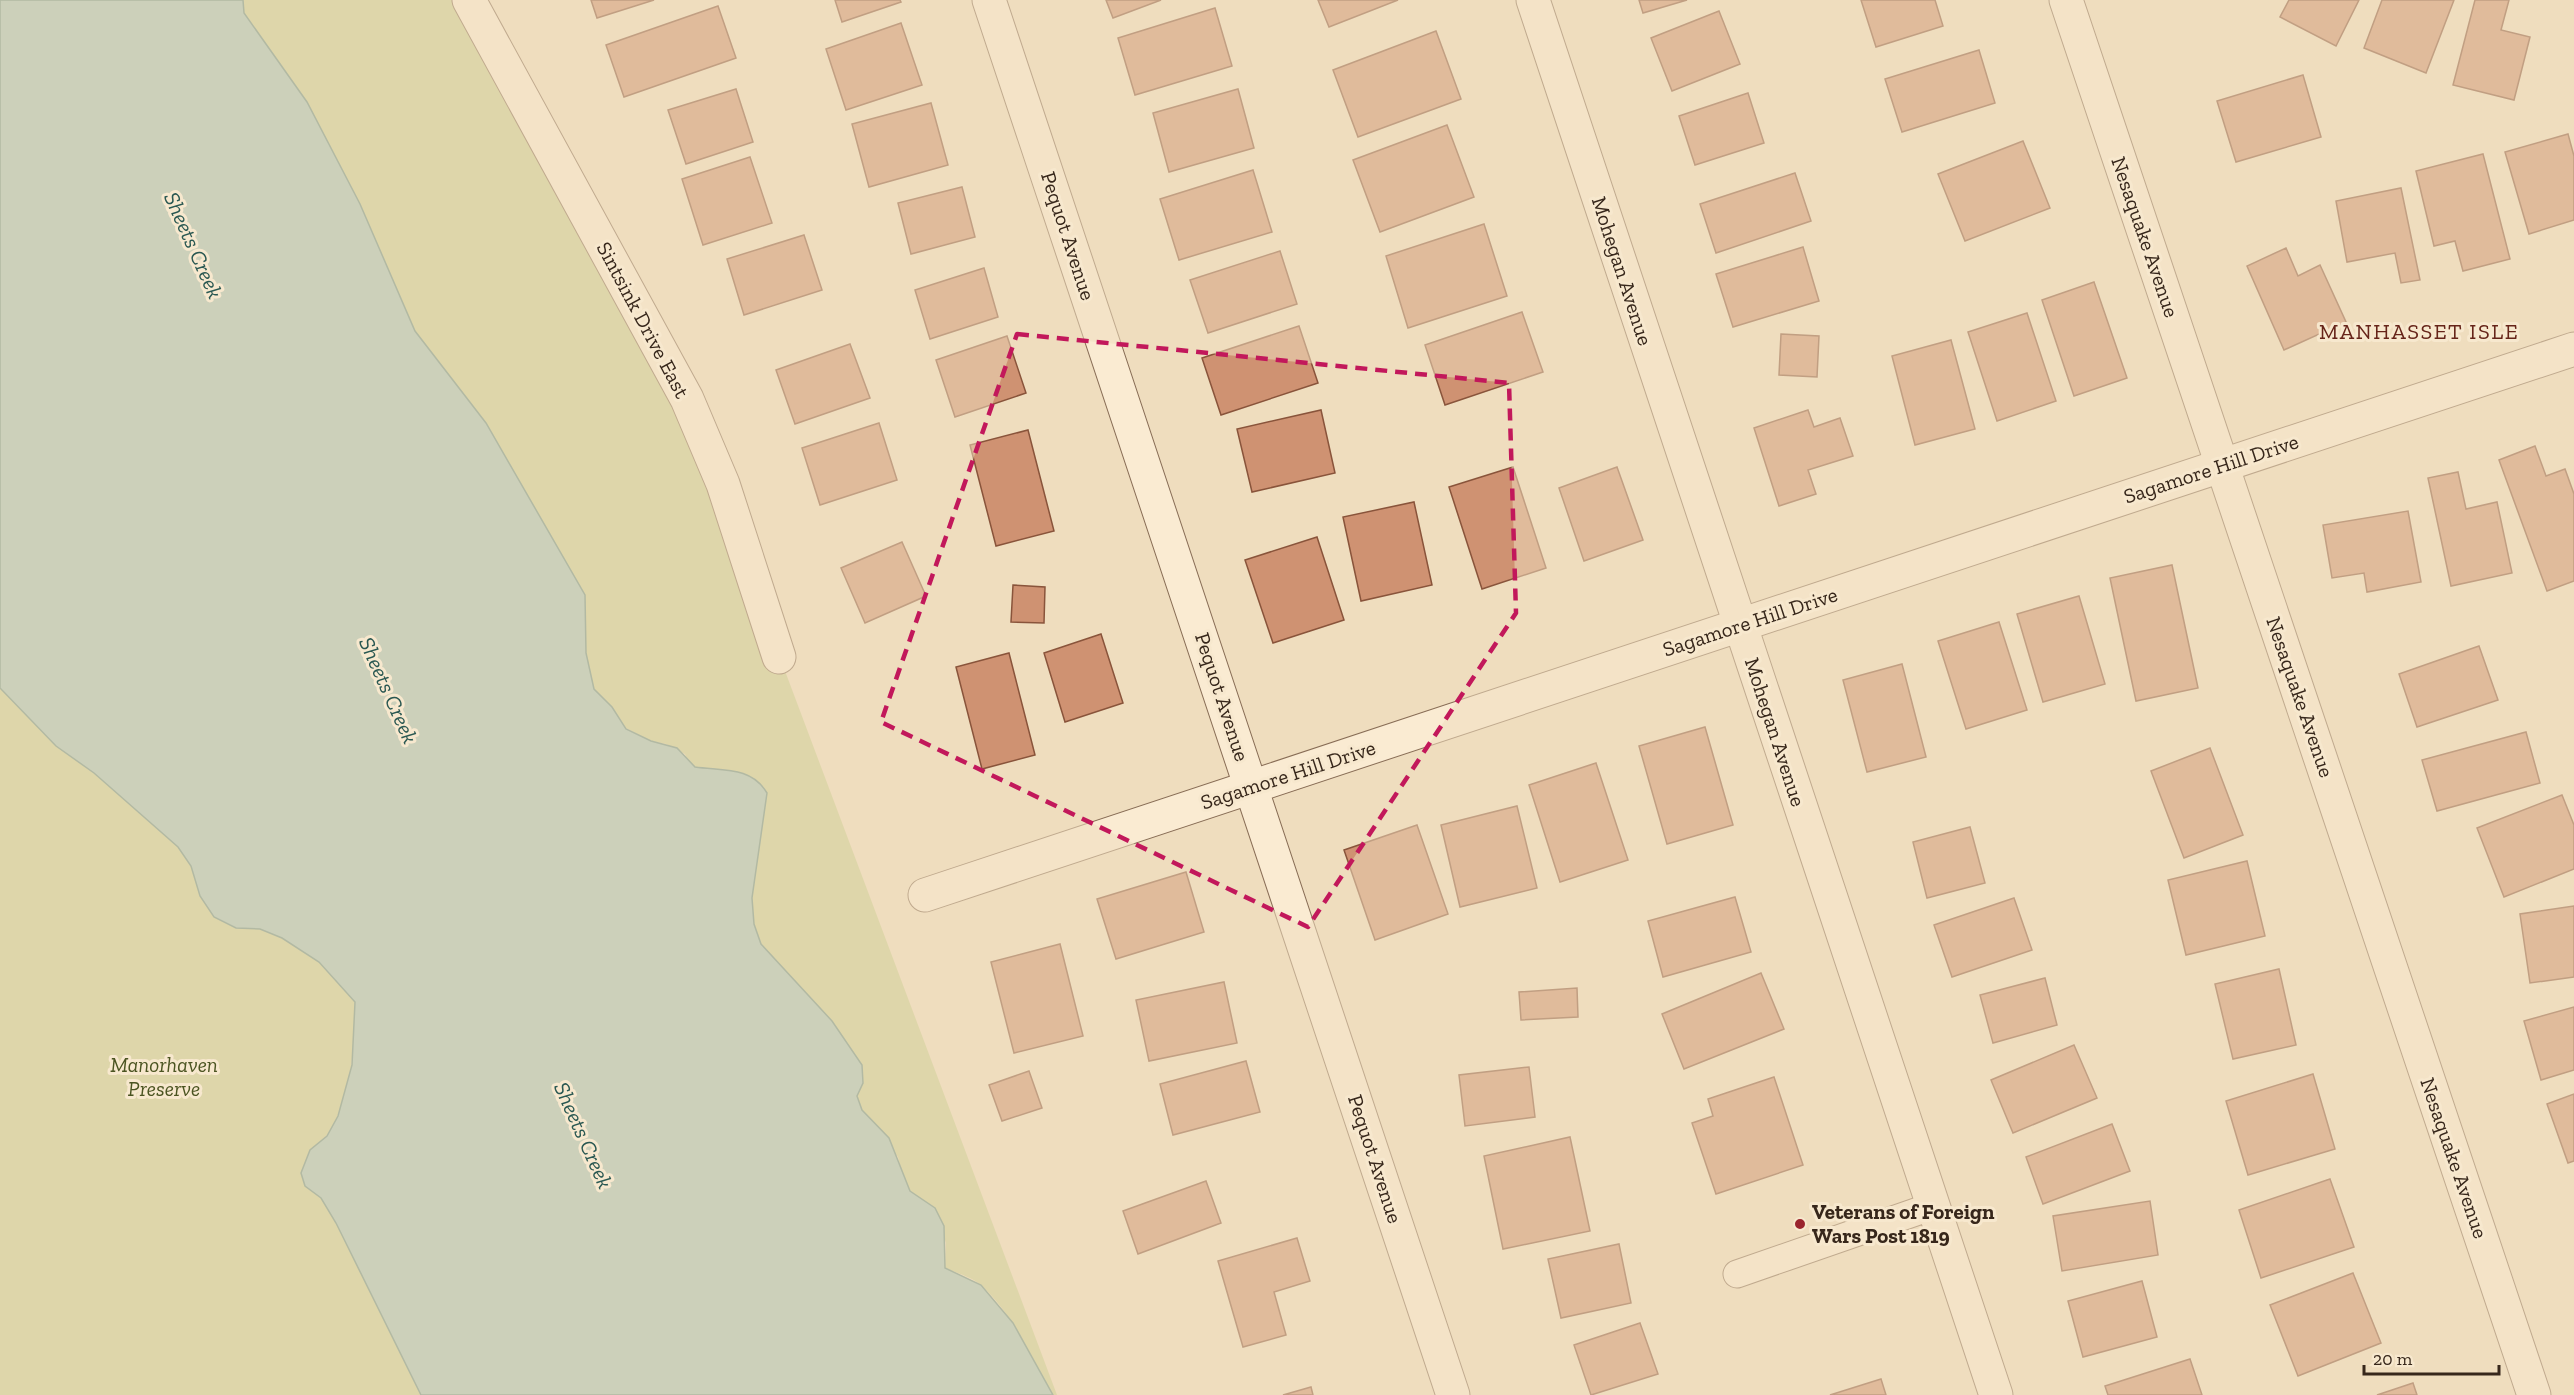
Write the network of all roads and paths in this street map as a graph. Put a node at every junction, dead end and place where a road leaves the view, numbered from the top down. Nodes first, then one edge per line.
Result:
1 (469, 0) edge
2 (989, 0) edge
3 (1533, 0) edge
4 (2066, 0) edge
5 (2574, 349) edge
6 (2222, 466) junction
7 (1739, 626) junction
8 (779, 657) dead end
9 (1251, 787) junction
10 (925, 895) dead end
11 (1933, 1206) junction
12 (1737, 1274) dead end
13 (1453, 1395) edge
14 (1996, 1395) edge
15 (2534, 1395) edge

1 - 8 street, Sintsink Drive East
2 - 9 street, Pequot Avenue
3 - 7 street, Mohegan Avenue
4 - 6 street, Nesaquake Avenue
5 - 6 street, Sagamore Hill Drive
6 - 7 street, Sagamore Hill Drive
6 - 15 street, Nesaquake Avenue
7 - 9 street, Sagamore Hill Drive
7 - 11 street, Mohegan Avenue
9 - 10 street, Sagamore Hill Drive
9 - 13 street, Pequot Avenue
11 - 12 lane
11 - 14 street, Mohegan Avenue

